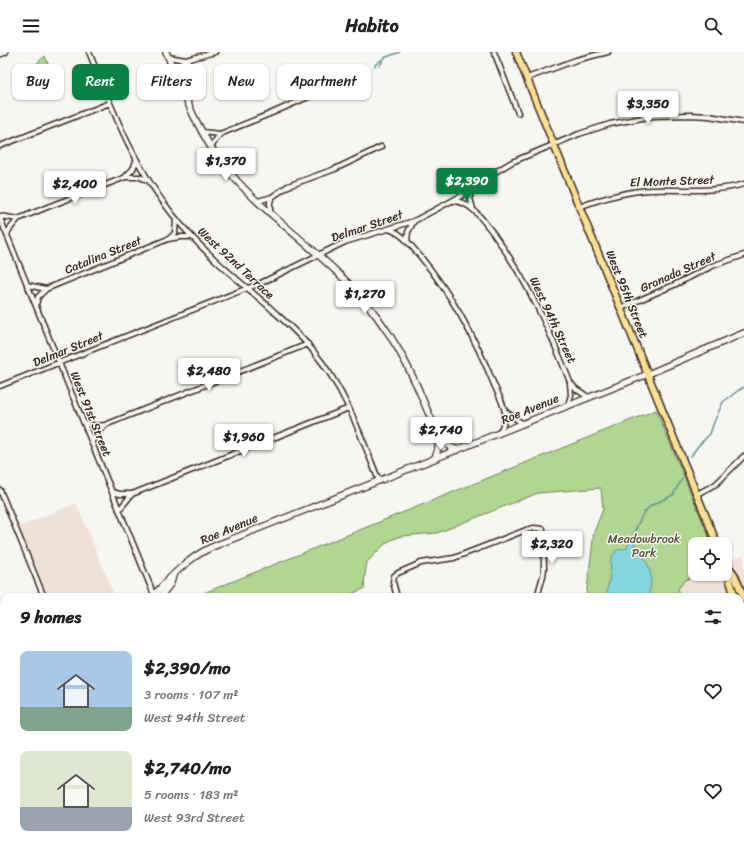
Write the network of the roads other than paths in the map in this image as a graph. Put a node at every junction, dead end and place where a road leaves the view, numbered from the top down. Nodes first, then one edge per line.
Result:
1 (5, 52) edge
2 (89, 52) edge
3 (216, 52) edge
4 (494, 52) edge
5 (516, 52) edge
6 (608, 52) edge
7 (0, 54) edge
8 (167, 54) edge
9 (186, 60) junction
10 (171, 64) edge
11 (183, 64) edge
12 (527, 78) junction
13 (186, 100) edge
14 (301, 100) edge
15 (110, 103) junction
16 (518, 113) dead end
17 (744, 122) edge
18 (202, 132) junction
19 (220, 134) junction
20 (554, 145) junction
21 (0, 146) edge
22 (211, 147) junction
23 (381, 147) dead end
24 (136, 161) junction
25 (126, 176) junction
26 (147, 180) junction
27 (744, 184) edge
28 (471, 189) junction
29 (272, 197) junction
30 (258, 201) junction
31 (453, 201) junction
32 (579, 207) junction
33 (473, 210) junction
34 (270, 213) junction
35 (0, 217) edge
36 (18, 219) junction
37 (176, 219) junction
38 (414, 221) junction
39 (388, 229) junction
40 (7, 235) junction
41 (192, 237) junction
42 (168, 240) junction
43 (408, 242) junction
44 (318, 255) junction
45 (744, 255) edge
46 (27, 285) junction
47 (248, 288) junction
48 (46, 289) junction
49 (36, 306) junction
50 (621, 308) junction
51 (744, 333) edge
52 (308, 344) junction
53 (59, 363) junction
54 (648, 374) junction
55 (570, 382) junction
56 (0, 386) edge
57 (588, 397) junction
58 (568, 405) junction
59 (349, 408) junction
60 (505, 411) junction
61 (84, 423) junction
62 (522, 424) junction
63 (105, 425) junction
64 (498, 433) junction
65 (438, 434) junction
66 (92, 442) junction
67 (457, 450) junction
68 (744, 456) edge
69 (434, 459) junction
70 (379, 481) junction
71 (0, 490) edge
72 (112, 492) junction
73 (132, 494) junction
74 (697, 494) junction
75 (119, 510) junction
76 (714, 537) edge
77 (732, 572) edge
78 (730, 581) edge
79 (42, 593) edge
80 (154, 593) edge
81 (157, 593) edge
82 (396, 593) edge
83 (538, 593) edge
84 (734, 593) edge
85 (742, 593) edge

1 - 7 main road
2 - 15 street, West 92nd Terrace
3 - 9 street
4 - 16 street
5 - 12 main road, West 95th Street
6 - 12 street
8 - 9 street
8 - 10 main road
9 - 11 street
12 - 20 main road, West 95th Street
13 - 18 main road
14 - 19 street
15 - 21 street
15 - 24 street, West 92nd Terrace
17 - 20 street, Delmar Street
18 - 19 street
18 - 22 main road
19 - 22 street
20 - 28 street, Delmar Street
20 - 32 main road, West 95th Street
22 - 30 main road
23 - 29 street
24 - 25 street
24 - 26 street, West 92nd Terrace
25 - 26 street
25 - 36 street
26 - 37 street, West 92nd Terrace
27 - 32 street, El Monte Street
28 - 31 street, Delmar Street
28 - 33 street
29 - 30 street
29 - 34 street
30 - 34 main road
31 - 33 street, West 94th Street
31 - 38 street, Delmar Street
32 - 50 main road, West 95th Street
33 - 55 street, West 94th Street
34 - 44 main road
35 - 36 street
35 - 40 street, West 91st Street
36 - 40 street
37 - 41 street, West 92nd Terrace
37 - 42 street
38 - 39 street, Delmar Street
38 - 43 street
39 - 43 street
39 - 44 street, Delmar Street
40 - 46 street, West 91st Street
41 - 42 street, Catalina Street
41 - 47 street, West 92nd Terrace
42 - 48 street, Catalina Street
43 - 60 street
44 - 47 street, Delmar Street
44 - 65 main road
45 - 50 street, Granada Street
46 - 48 street
46 - 49 street, West 91st Street
47 - 52 street, West 92nd Terrace
47 - 53 street, Delmar Street
48 - 49 street
49 - 53 street, West 91st Street
50 - 54 main road, West 95th Street
51 - 54 main road, Roe Avenue
52 - 59 street, West 92nd Terrace
52 - 63 street
53 - 56 street, Delmar Street
53 - 61 street, West 91st Street
54 - 57 main road, Roe Avenue
54 - 74 main road, West 95th Street
55 - 57 street, West 94th Street
55 - 58 street
57 - 58 main road, Roe Avenue
58 - 62 main road, Roe Avenue
59 - 70 street, West 92nd Terrace
59 - 73 street
60 - 62 street
60 - 64 street
61 - 63 street
61 - 66 street, West 91st Street
62 - 64 main road, Roe Avenue
63 - 66 street
64 - 67 main road, Roe Avenue
65 - 67 main road
65 - 69 main road
66 - 72 street, West 91st Street
67 - 69 main road, Roe Avenue
68 - 74 street
69 - 70 main road, Roe Avenue
70 - 81 main road, Roe Avenue
71 - 79 street
72 - 73 street
72 - 75 street, West 91st Street
73 - 75 street
74 - 76 main road, West 95th Street
75 - 80 street, West 91st Street
77 - 85 main road
78 - 84 main road
82 - 83 street

